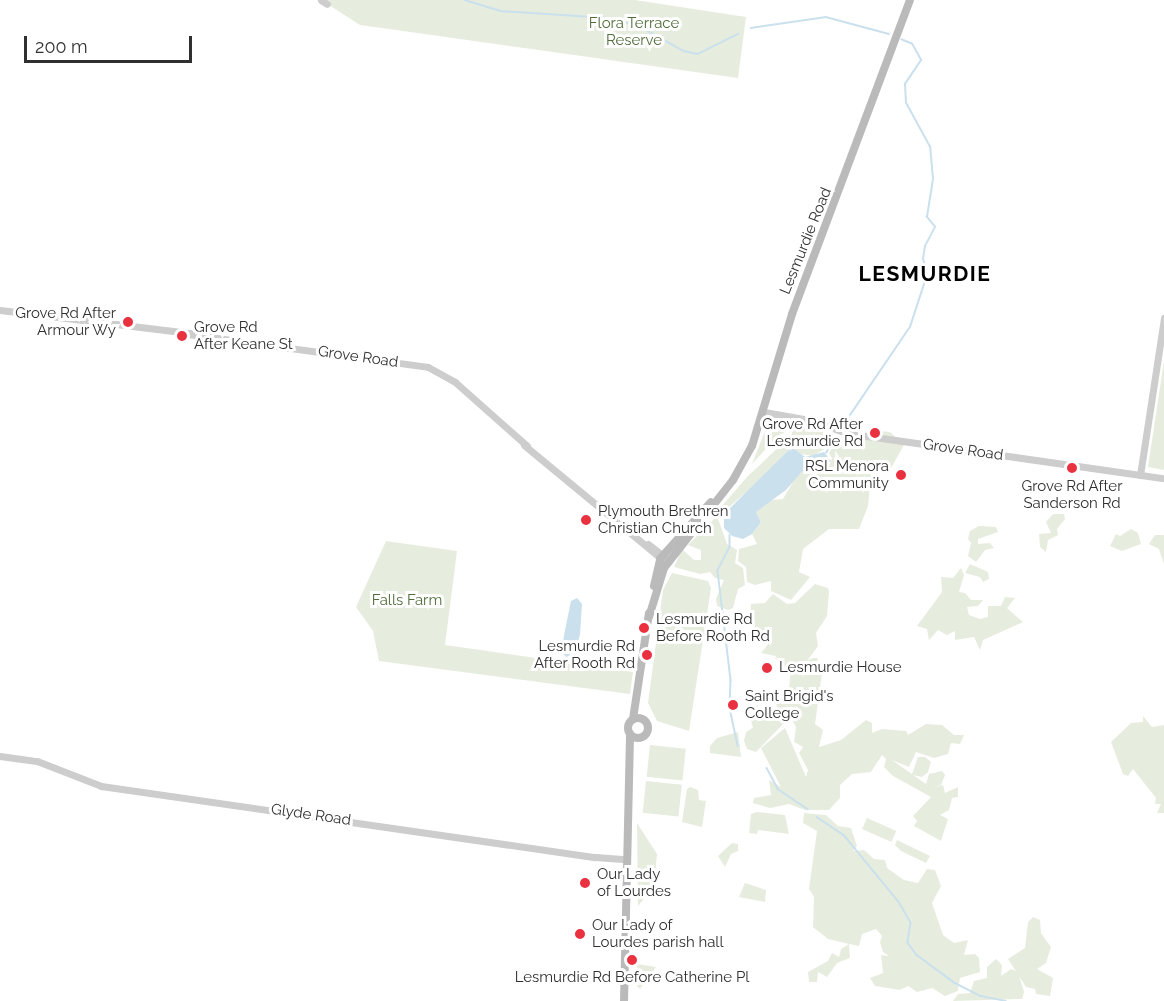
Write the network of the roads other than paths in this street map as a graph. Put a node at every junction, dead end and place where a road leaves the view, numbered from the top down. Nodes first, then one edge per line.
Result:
1 (910, 0) edge
2 (0, 308) edge
3 (1164, 318) edge
4 (764, 412) junction
5 (1140, 475) junction
6 (1164, 478) edge
7 (664, 558) junction
8 (639, 698) junction
9 (633, 719) junction
10 (643, 719) junction
11 (630, 734) junction
12 (640, 738) junction
13 (0, 756) edge
14 (630, 760) junction
15 (626, 859) junction
16 (624, 1001) edge

1 - 4 main road, Lesmurdie Road
2 - 7 street, Grove Road
3 - 5 street
4 - 5 street, Grove Road
4 - 7 main road, Lesmurdie Road
5 - 6 street, Grove Road
7 - 8 main road, Lesmurdie Road
8 - 9 main road, Lesmurdie Road
8 - 10 main road, Lesmurdie Road
9 - 10 main road
9 - 11 main road, Lesmurdie Road
10 - 12 main road, Lesmurdie Road
11 - 12 main road
11 - 14 main road, Lesmurdie Road
12 - 14 main road, Lesmurdie Road
13 - 15 street, Glyde Road
14 - 15 main road, Lesmurdie Road
15 - 16 main road, Lesmurdie Road

